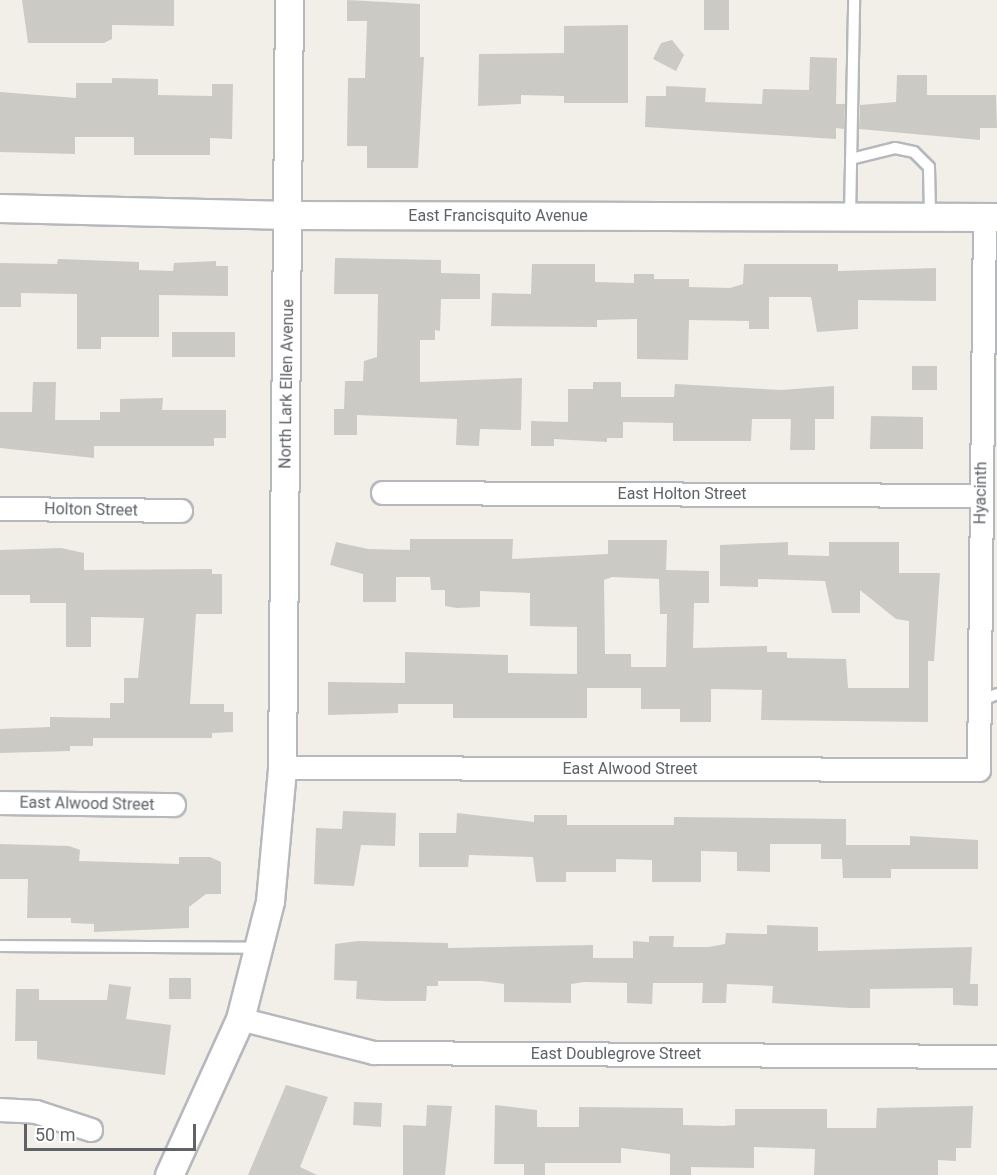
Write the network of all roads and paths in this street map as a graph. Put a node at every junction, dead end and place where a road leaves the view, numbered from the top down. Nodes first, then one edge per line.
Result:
1 (290, 0) edge
2 (854, 0) edge
3 (851, 159) junction
4 (0, 208) edge
5 (289, 215) junction
6 (850, 217) junction
7 (930, 217) junction
8 (991, 217) edge
9 (989, 460) edge
10 (383, 493) dead end
11 (981, 496) junction
12 (0, 509) edge
13 (181, 511) dead end
14 (988, 698) edge
15 (282, 768) junction
16 (979, 770) joint
17 (0, 803) edge
18 (174, 805) dead end
19 (0, 946) edge
20 (260, 948) junction
21 (240, 1019) junction
22 (997, 1057) edge
23 (0, 1110) edge
24 (91, 1130) dead end
25 (169, 1175) edge

1 - 5 street, North Lark Ellen Avenue
2 - 3 lane
3 - 6 lane
3 - 7 lane
4 - 5 street, East Francisquito Avenue
5 - 6 street, East Francisquito Avenue
5 - 15 street, North Lark Ellen Avenue
6 - 7 street, East Francisquito Avenue
7 - 8 street, East Francisquito Avenue
8 - 9 street, Hyacinth
9 - 11 street, Hyacinth
10 - 11 street, East Holton Street
11 - 14 street, Hyacinth
12 - 13 street, Holton Street
14 - 16 street, Hyacinth
15 - 16 street, East Alwood Street
15 - 20 street, North Lark Ellen Avenue
17 - 18 street, East Alwood Street
19 - 20 lane
20 - 21 street, North Lark Ellen Avenue
21 - 22 street, East Doublegrove Street
21 - 25 street, North Lark Ellen Avenue
23 - 24 street

